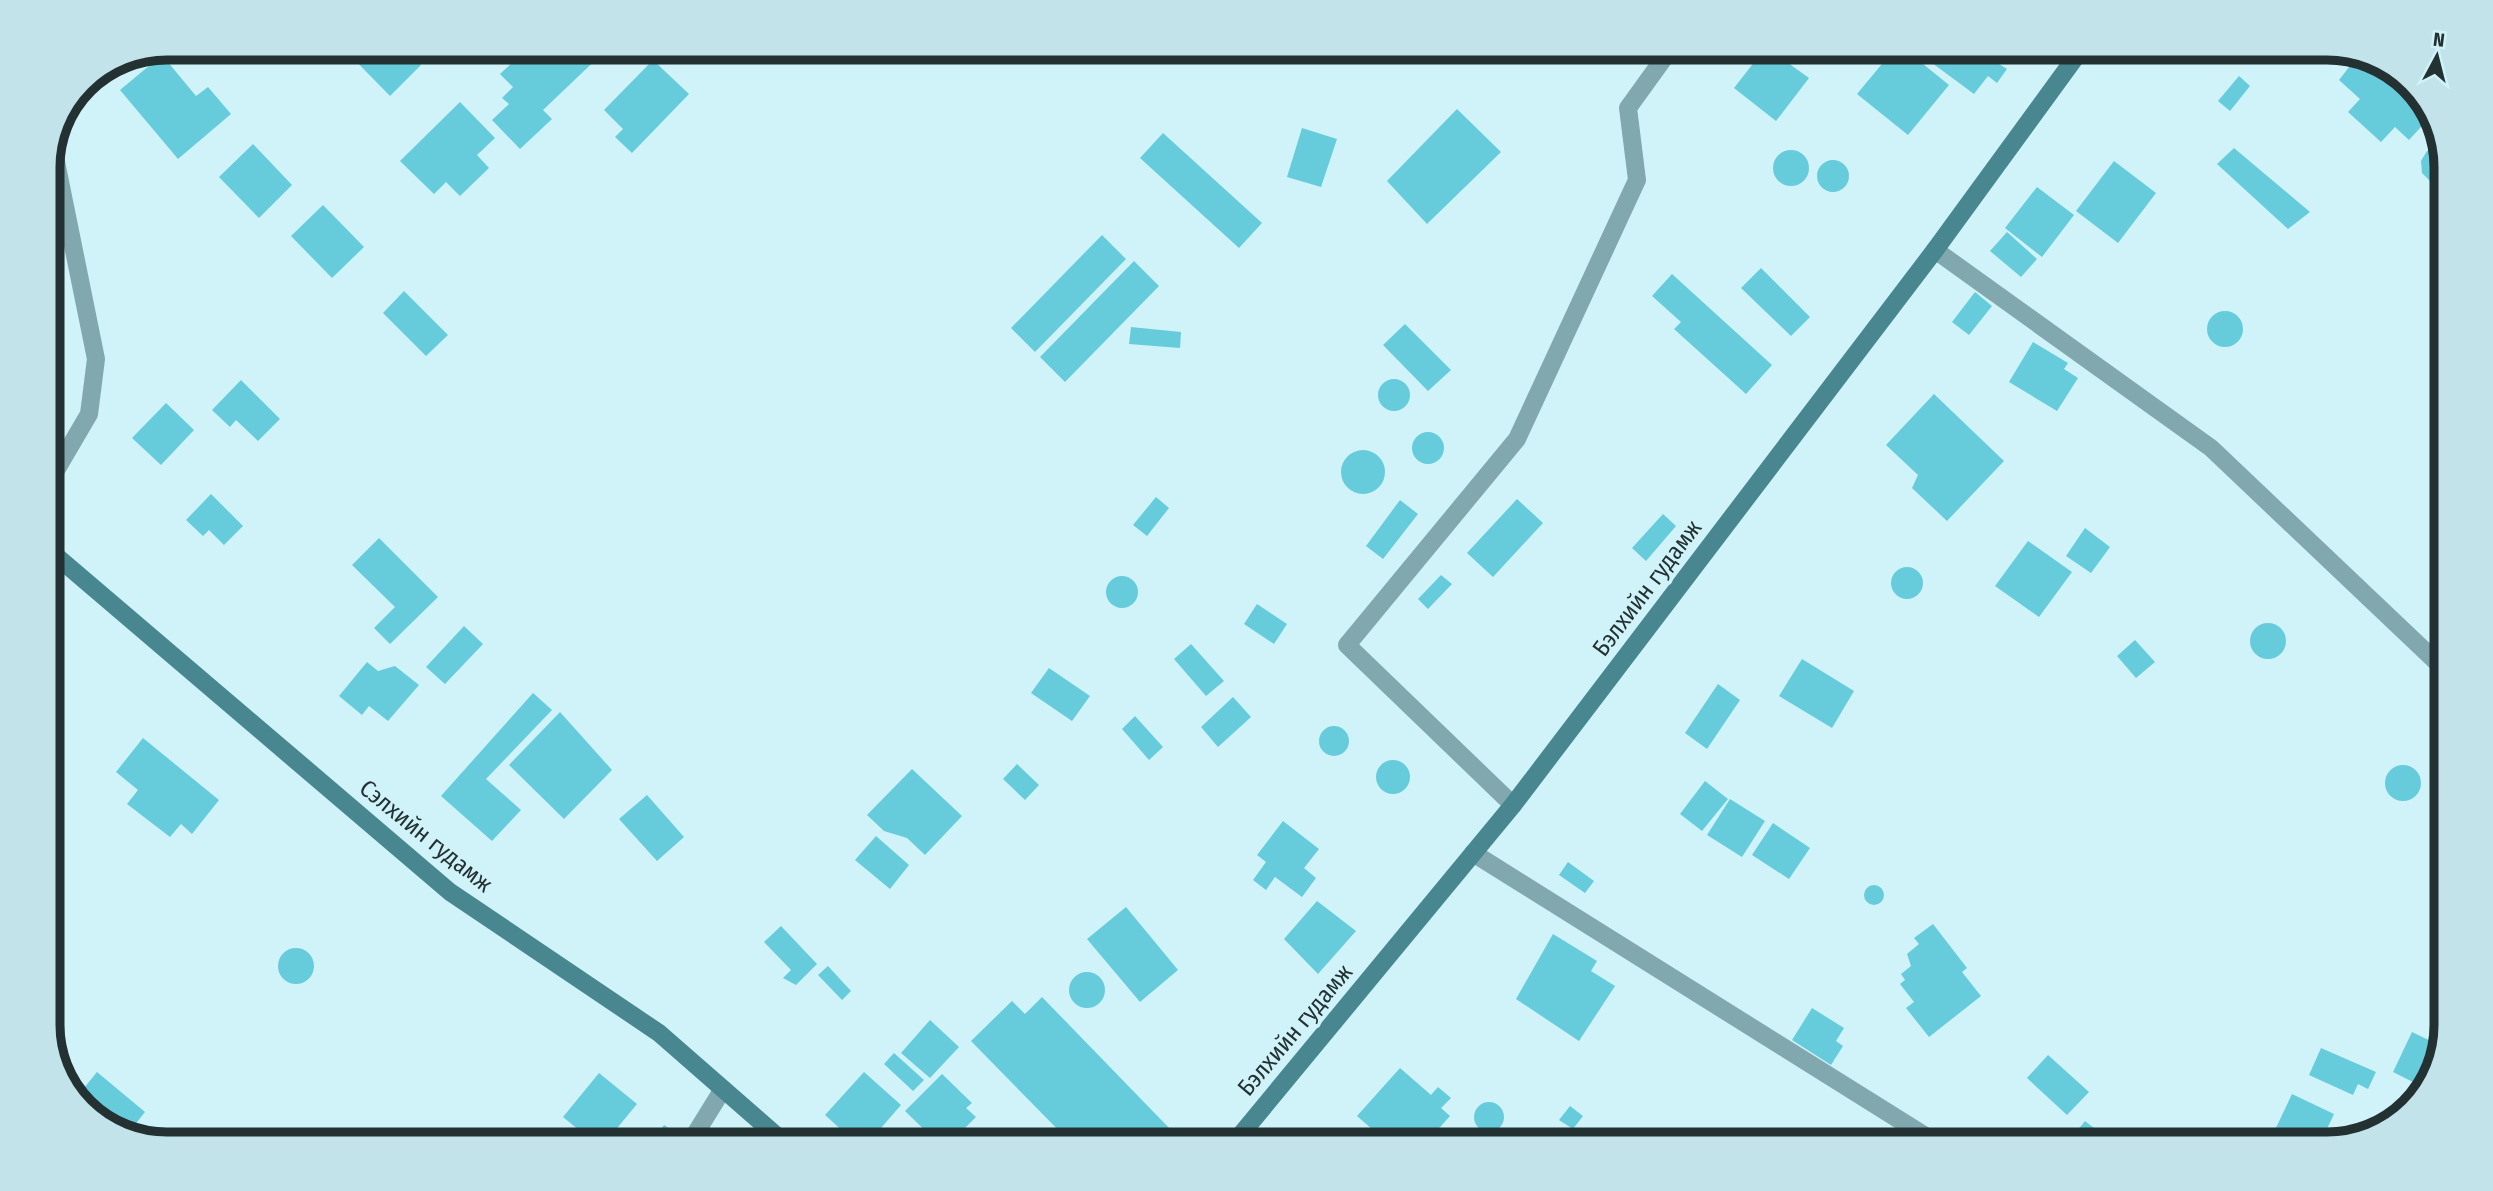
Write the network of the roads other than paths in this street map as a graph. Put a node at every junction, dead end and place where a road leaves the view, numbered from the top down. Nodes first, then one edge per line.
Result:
1 (1663, 60) edge
2 (2074, 60) edge
3 (60, 182) edge
4 (1935, 250) junction
5 (60, 462) edge
6 (60, 560) edge
7 (2434, 659) edge
8 (1513, 805) junction
9 (1473, 853) junction
10 (723, 1089) junction
11 (696, 1132) edge
12 (772, 1132) edge
13 (1243, 1132) edge
14 (1919, 1132) edge

1 - 8 street
2 - 4 main road, Бэлхийн гудамж
3 - 5 street
4 - 7 street
4 - 8 main road, Бэлхийн гудамж
6 - 10 main road, Сэлхийн гудамж
8 - 9 main road, Бэлхийн гудамж
9 - 13 main road, Бэлхийн гудамж
9 - 14 street
10 - 11 street
10 - 12 main road, Сэлхийн гудамж

